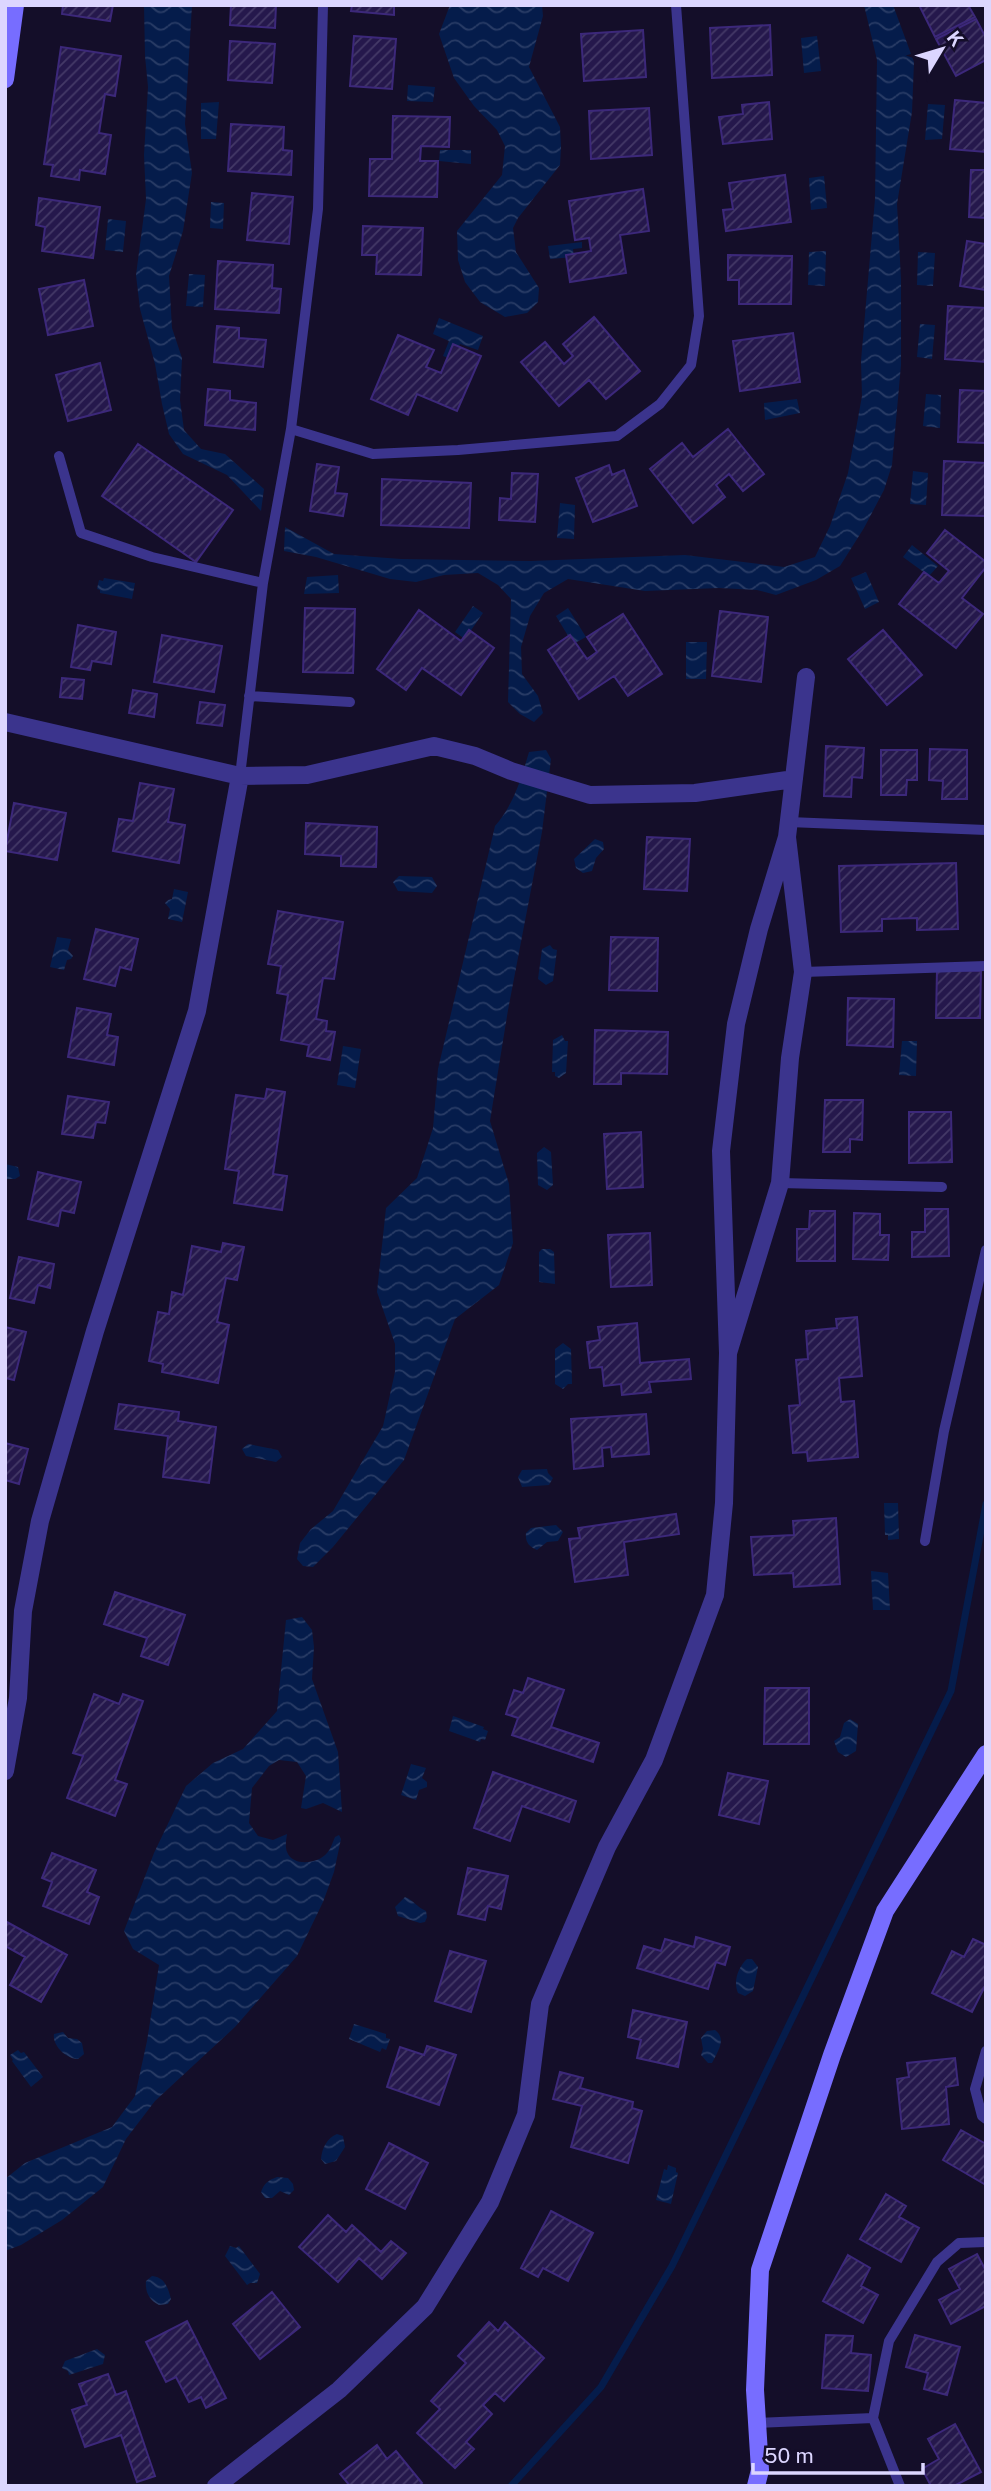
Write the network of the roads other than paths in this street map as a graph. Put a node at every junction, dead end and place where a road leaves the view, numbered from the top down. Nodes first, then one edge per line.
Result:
1 (15, 5) edge
2 (323, 5) edge
3 (676, 5) edge
4 (5, 79) edge
5 (291, 429) junction
6 (60, 456) dead end
7 (263, 583) junction
8 (806, 677) dead end
9 (250, 696) junction
10 (350, 702) dead end
11 (5, 722) edge
12 (240, 776) junction
13 (794, 779) junction
14 (788, 830) junction
15 (986, 830) edge
16 (986, 966) edge
17 (803, 972) junction
18 (780, 1183) junction
19 (942, 1187) dead end
20 (986, 1250) edge
21 (728, 1353) junction
22 (925, 1541) dead end
23 (986, 1754) edge
24 (5, 1771) edge
25 (986, 2050) edge
26 (986, 2119) edge
27 (986, 2242) edge
28 (873, 2417) junction
29 (757, 2423) junction
30 (216, 2486) edge
31 (756, 2486) edge
32 (900, 2486) edge

1 - 4 street
2 - 5 lane
3 - 5 lane
5 - 7 lane
6 - 7 lane
7 - 9 lane
8 - 13 street
9 - 10 lane
9 - 12 lane
11 - 12 street
12 - 13 street
12 - 24 street
13 - 14 street
14 - 15 lane
14 - 17 street
14 - 21 street
16 - 17 lane
17 - 18 street
18 - 19 lane
18 - 21 street
20 - 22 lane
21 - 30 street
23 - 29 street
25 - 26 lane
27 - 28 lane
28 - 29 lane
28 - 32 lane
29 - 31 street

